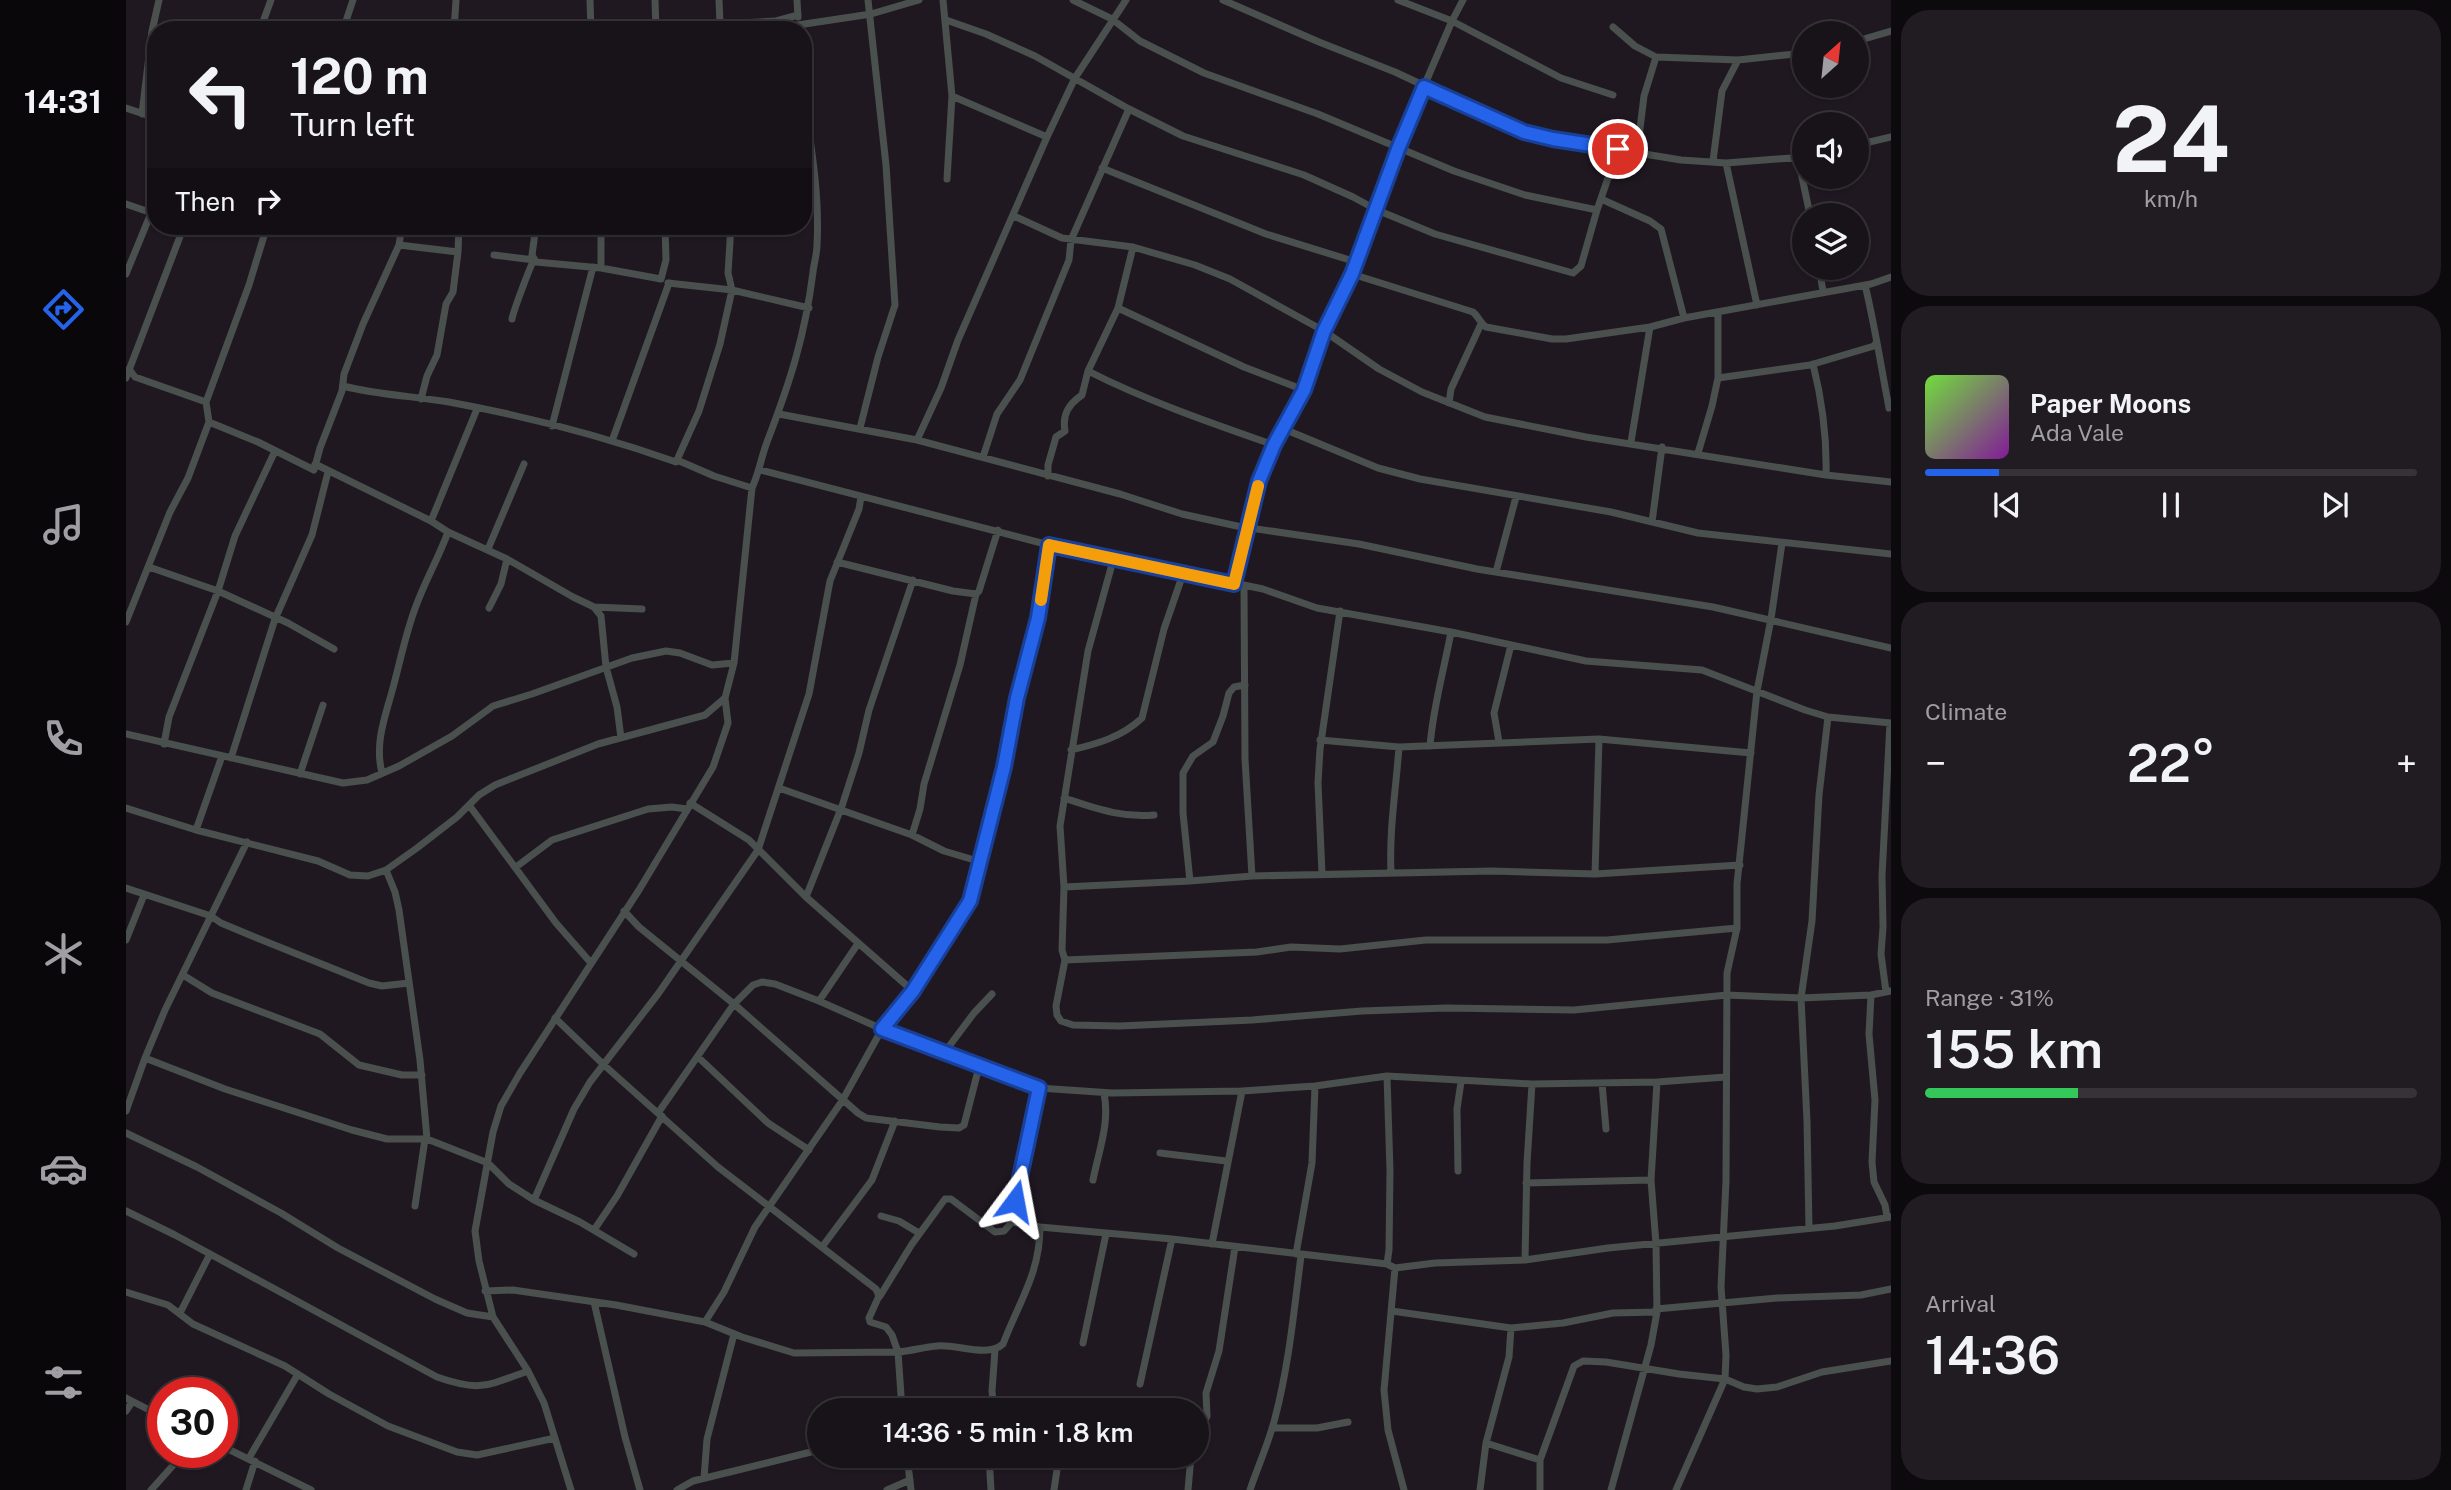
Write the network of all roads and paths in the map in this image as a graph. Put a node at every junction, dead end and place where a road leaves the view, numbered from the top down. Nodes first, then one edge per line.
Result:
1 (159, 0) edge
2 (271, 0) edge
3 (457, 0) edge
4 (590, 0) edge
5 (655, 0) edge
6 (719, 0) edge
7 (797, 0) edge
8 (868, 0) edge
9 (919, 0) edge
10 (943, 0) edge
11 (1073, 0) edge
12 (1126, 0) edge
13 (1223, 0) edge
14 (1398, 0) edge
15 (1463, 0) edge
16 (349, 2) edge
17 (871, 14) junction
18 (798, 15) junction
19 (1112, 19) junction
20 (946, 20) junction
21 (154, 21) edge
22 (263, 21) edge
23 (345, 21) edge
24 (455, 21) edge
25 (591, 21) edge
26 (656, 21) edge
27 (720, 21) edge
28 (776, 21) edge
29 (798, 21) edge
30 (1452, 21) junction
31 (812, 25) edge
32 (1613, 27) dead end
33 (1891, 31) edge
34 (1869, 37) edge
35 (1792, 53) edge
36 (1656, 57) junction
37 (1738, 60) junction
38 (147, 72) edge
39 (1075, 78) junction
40 (1424, 87) junction
41 (952, 96) junction
42 (1612, 96) dead end
43 (126, 108) edge
44 (1129, 109) junction
45 (142, 114) junction
46 (147, 115) edge
47 (1047, 137) junction
48 (1891, 137) edge
49 (1869, 142) edge
50 (1398, 149) junction
51 (1618, 149) junction
52 (812, 152) edge
53 (1637, 153) junction
54 (1792, 158) edge
55 (1713, 161) junction
56 (1726, 163) junction
57 (1102, 168) junction
58 (947, 179) dead end
59 (1601, 199) junction
60 (126, 204) edge
61 (1377, 210) junction
62 (1597, 210) junction
63 (147, 212) edge
64 (1014, 216) junction
65 (147, 229) edge
66 (180, 235) edge
67 (264, 235) edge
68 (401, 235) edge
69 (459, 235) edge
70 (535, 235) edge
71 (600, 235) edge
72 (665, 235) edge
73 (730, 235) edge
74 (1071, 240) junction
75 (399, 245) junction
76 (1133, 247) junction
77 (458, 252) junction
78 (494, 255) dead end
79 (534, 260) junction
80 (1356, 262) junction
81 (597, 268) junction
82 (126, 274) edge
83 (1352, 274) junction
84 (1891, 277) edge
85 (661, 279) junction
86 (1822, 280) edge
87 (669, 284) junction
88 (1865, 285) junction
89 (732, 290) junction
90 (1824, 291) junction
91 (1757, 304) junction
92 (809, 308) junction
93 (1118, 308) junction
94 (1718, 313) junction
95 (512, 318) dead end
96 (1684, 318) junction
97 (1481, 324) junction
98 (1650, 327) junction
99 (1324, 331) junction
100 (1876, 343) junction
101 (1813, 364) junction
102 (128, 368) edge
103 (1088, 371) junction
104 (126, 378) edge
105 (1718, 378) junction
106 (343, 386) junction
107 (1304, 390) junction
108 (421, 399) junction
109 (206, 402) junction
110 (1449, 403) junction
111 (1889, 408) edge
112 (477, 409) junction
113 (779, 415) junction
114 (209, 422) junction
115 (552, 426) junction
116 (860, 428) junction
117 (1284, 429) junction
118 (917, 440) junction
119 (612, 441) junction
120 (1631, 442) junction
121 (1274, 445) junction
122 (1662, 447) junction
123 (275, 451) junction
124 (1698, 453) junction
125 (983, 457) junction
126 (677, 460) junction
127 (315, 464) junction
128 (524, 464) dead end
129 (761, 470) junction
130 (328, 472) junction
131 (1826, 475) junction
132 (1048, 476) junction
133 (1891, 481) edge
134 (752, 488) junction
135 (861, 497) junction
136 (1516, 497) junction
137 (431, 521) junction
138 (1653, 522) junction
139 (1247, 528) junction
140 (998, 530) junction
141 (448, 532) junction
142 (1782, 543) junction
143 (1049, 545) junction
144 (488, 550) junction
145 (1891, 554) edge
146 (1114, 557) junction
147 (507, 559) junction
148 (837, 562) junction
149 (149, 567) junction
150 (1496, 572) junction
151 (1183, 574) junction
152 (913, 580) junction
153 (1234, 584) junction
154 (1244, 587) junction
155 (218, 591) junction
156 (976, 594) junction
157 (594, 607) junction
158 (489, 608) dead end
159 (642, 609) dead end
160 (1340, 611) junction
161 (275, 619) junction
162 (1771, 619) junction
163 (126, 622) edge
164 (1451, 632) junction
165 (1511, 645) junction
166 (1891, 648) edge
167 (334, 649) dead end
168 (734, 663) junction
169 (606, 667) junction
170 (1245, 685) junction
171 (1757, 691) junction
172 (725, 698) junction
173 (323, 705) dead end
174 (1828, 717) junction
175 (1891, 723) edge
176 (126, 734) edge
177 (621, 738) junction
178 (1599, 739) junction
179 (1320, 740) junction
180 (1499, 742) junction
181 (164, 744) junction
182 (1430, 746) junction
183 (1399, 747) junction
184 (1071, 750) junction
185 (1751, 753) junction
186 (222, 756) junction
187 (231, 758) junction
188 (300, 774) junction
189 (382, 774) junction
190 (779, 788) junction
191 (1064, 798) junction
192 (469, 805) junction
193 (688, 806) junction
194 (126, 808) edge
195 (839, 810) junction
196 (1154, 815) dead end
197 (196, 830) junction
198 (912, 835) junction
199 (247, 842) junction
200 (758, 850) junction
201 (981, 862) junction
202 (1740, 865) junction
203 (516, 867) junction
204 (386, 870) junction
205 (1391, 872) junction
206 (1322, 874) junction
207 (1595, 874) junction
208 (1252, 876) junction
209 (1190, 881) junction
210 (1064, 887) junction
211 (126, 888) edge
212 (144, 895) junction
213 (806, 897) junction
214 (624, 911) junction
215 (211, 916) junction
216 (1887, 917) edge
217 (1737, 928) junction
218 (126, 940) edge
219 (857, 945) junction
220 (1065, 960) junction
221 (680, 961) junction
222 (591, 962) junction
223 (183, 975) junction
224 (409, 983) junction
225 (913, 991) junction
226 (1889, 991) edge
227 (992, 994) dead end
228 (1727, 995) junction
229 (1871, 995) junction
230 (1801, 998) junction
231 (818, 1001) junction
232 (734, 1004) junction
233 (555, 1018) junction
234 (882, 1029) junction
235 (944, 1053) junction
236 (698, 1056) junction
237 (145, 1058) junction
238 (604, 1065) junction
239 (979, 1067) junction
240 (422, 1075) junction
241 (1387, 1076) junction
242 (1726, 1077) junction
243 (1461, 1082) junction
244 (1657, 1082) junction
245 (1602, 1083) junction
246 (1532, 1084) junction
247 (1315, 1086) junction
248 (1039, 1088) junction
249 (1242, 1090) junction
250 (1104, 1093) junction
251 (128, 1099) edge
252 (842, 1101) junction
253 (126, 1111) edge
254 (660, 1115) junction
255 (895, 1121) junction
256 (1606, 1129) dead end
257 (126, 1133) edge
258 (426, 1139) junction
259 (810, 1150) junction
260 (1160, 1153) dead end
261 (1226, 1161) junction
262 (488, 1163) junction
263 (1458, 1171) dead end
264 (1093, 1180) dead end
265 (1651, 1180) junction
266 (1526, 1183) junction
267 (534, 1200) junction
268 (415, 1206) dead end
269 (769, 1207) junction
270 (126, 1211) edge
271 (881, 1216) dead end
272 (1889, 1217) edge
273 (1012, 1222) junction
274 (1040, 1227) junction
275 (1810, 1228) junction
276 (594, 1230) junction
277 (919, 1233) junction
278 (1106, 1234) junction
279 (1724, 1235) junction
280 (1172, 1239) junction
281 (1212, 1244) junction
282 (1656, 1244) junction
283 (822, 1247) junction
284 (1235, 1247) junction
285 (210, 1254) junction
286 (634, 1254) dead end
287 (1298, 1255) junction
288 (1525, 1260) junction
289 (1387, 1264) junction
290 (1395, 1268) junction
291 (1891, 1289) edge
292 (485, 1291) junction
293 (126, 1292) edge
294 (879, 1296) junction
295 (594, 1302) junction
296 (1722, 1302) junction
297 (1392, 1311) junction
298 (1656, 1311) junction
299 (180, 1313) junction
300 (493, 1317) junction
301 (705, 1322) junction
302 (1511, 1328) junction
303 (734, 1334) junction
304 (1083, 1343) dead end
305 (995, 1350) junction
306 (898, 1352) junction
307 (1891, 1361) edge
308 (1644, 1368) junction
309 (528, 1371) junction
310 (298, 1374) junction
311 (1725, 1379) junction
312 (1140, 1384) dead end
313 (901, 1398) edge
314 (994, 1398) edge
315 (1206, 1398) edge
316 (129, 1400) edge
317 (147, 1409) edge
318 (126, 1411) edge
319 (1348, 1422) dead end
320 (1272, 1428) junction
321 (555, 1438) junction
322 (1486, 1443) junction
323 (238, 1453) edge
324 (807, 1453) edge
325 (252, 1460) junction
326 (1539, 1460) junction
327 (171, 1468) edge
328 (909, 1468) edge
329 (990, 1468) edge
330 (1058, 1468) edge
331 (1190, 1468) edge
332 (704, 1479) junction
333 (910, 1479) junction
334 (151, 1490) edge
335 (246, 1490) edge
336 (311, 1490) edge
337 (571, 1490) edge
338 (640, 1490) edge
339 (677, 1490) edge
340 (887, 1490) edge
341 (911, 1490) edge
342 (991, 1490) edge
343 (1055, 1490) edge
344 (1188, 1490) edge
345 (1250, 1490) edge
346 (1404, 1490) edge
347 (1480, 1490) edge
348 (1540, 1490) edge
349 (1611, 1490) edge
350 (1676, 1490) edge

1 - 21 street
2 - 22 street
3 - 24 street
4 - 25 street
5 - 26 street
6 - 27 street
7 - 18 street
8 - 17 street
9 - 17 street
10 - 20 street
11 - 19 street
12 - 19 street
13 - 40 street
14 - 30 street
15 - 30 street
16 - 23 street
17 - 31 street
17 - 116 street
18 - 28 street
18 - 29 street
19 - 39 street
19 - 50 street
20 - 39 street
20 - 41 street
30 - 40 street
30 - 42 street
32 - 36 street
33 - 34 street
35 - 37 street
36 - 37 street
36 - 53 street
37 - 55 street
38 - 45 street
39 - 44 street
39 - 47 street
40 - 50 street
40 - 51 street
41 - 47 street
41 - 58 street
43 - 45 street
44 - 57 street
44 - 61 street
45 - 46 street
47 - 64 street
48 - 49 street
50 - 61 street
50 - 62 street
51 - 53 street
51 - 59 street
52 - 92 street
53 - 55 street
54 - 56 street
55 - 56 street
56 - 91 street
57 - 74 street
57 - 80 street
59 - 62 street
59 - 96 street
60 - 63 street
61 - 62 street
61 - 80 street
64 - 74 street
64 - 118 street
65 - 82 street
66 - 102 street
67 - 109 street
68 - 75 street
69 - 77 street
70 - 79 street
71 - 81 street
72 - 85 street
73 - 89 street
74 - 76 street
74 - 125 street
75 - 77 street
75 - 106 street
76 - 93 street
76 - 99 street
77 - 108 street
78 - 79 street
79 - 81 street
79 - 95 street
80 - 83 street
81 - 85 street
81 - 115 street
83 - 97 street
83 - 99 street
84 - 88 street
85 - 87 street
86 - 90 street
87 - 89 street
87 - 119 street
88 - 90 street
88 - 100 street
89 - 92 street
89 - 126 street
90 - 91 street
91 - 94 street
92 - 113 street
93 - 103 street
93 - 107 street
94 - 96 street
94 - 105 street
96 - 98 street
97 - 98 street
97 - 110 street
98 - 120 street
99 - 107 street
99 - 110 street
100 - 101 street
100 - 111 street
101 - 105 street
101 - 131 street
102 - 104 street
102 - 109 street
103 - 121 street
103 - 132 street
105 - 124 street
106 - 108 street
106 - 127 street
107 - 117 street
108 - 112 street
109 - 114 street
110 - 120 street
112 - 115 street
112 - 137 street
113 - 116 street
113 - 129 street
114 - 123 street
114 - 149 street
115 - 119 street
116 - 118 street
117 - 121 street
117 - 136 street
118 - 125 street
119 - 126 street
120 - 122 street
121 - 139 street
122 - 124 street
122 - 138 street
123 - 127 street
123 - 155 street
124 - 131 street
125 - 132 street
126 - 134 street
127 - 130 street
128 - 144 street
129 - 134 street
129 - 135 street
130 - 137 street
130 - 161 street
131 - 133 street
132 - 139 street
134 - 168 street
135 - 140 street
135 - 148 street
136 - 138 street
136 - 150 street
137 - 141 street
138 - 142 street
139 - 150 street
139 - 153 street
140 - 143 street
140 - 156 street
141 - 144 street
141 - 189 street
142 - 145 street
142 - 162 street
143 - 146 street
143 - 201 street
144 - 147 street
146 - 151 street
146 - 184 street
147 - 157 street
147 - 158 street
148 - 152 street
148 - 190 street
149 - 155 street
149 - 163 street
150 - 162 street
151 - 153 street
151 - 184 street
152 - 156 street
152 - 195 street
153 - 154 street
154 - 160 street
154 - 170 street
155 - 161 street
155 - 181 street
156 - 198 street
157 - 159 street
157 - 169 street
160 - 164 street
160 - 179 street
161 - 167 street
161 - 187 street
162 - 166 street
162 - 171 street
164 - 165 street
164 - 182 street
165 - 171 street
165 - 180 street
168 - 169 street
168 - 172 street
169 - 177 street
169 - 189 street
170 - 208 street
170 - 209 street
171 - 174 street
171 - 185 street
172 - 177 street
172 - 193 street
173 - 188 street
174 - 175 street
174 - 230 street
175 - 216 street
176 - 181 street
177 - 192 street
178 - 180 street
178 - 185 street
178 - 207 street
179 - 183 street
179 - 206 street
180 - 182 street
181 - 186 street
182 - 183 street
183 - 205 street
184 - 191 street
185 - 202 street
186 - 187 street
186 - 197 street
187 - 188 street
188 - 189 street
190 - 195 street
190 - 200 street
191 - 196 street
191 - 210 street
192 - 203 street
192 - 204 street
193 - 200 street
193 - 203 street
193 - 214 street
194 - 197 street
195 - 198 street
195 - 213 street
197 - 199 street
198 - 201 street
199 - 204 street
199 - 215 street
200 - 213 street
200 - 221 street
201 - 225 street
202 - 207 street
202 - 217 street
203 - 222 street
204 - 224 street
205 - 206 street
205 - 207 street
206 - 208 street
208 - 209 street
209 - 210 street
210 - 220 street
211 - 212 street
212 - 215 street
212 - 218 street
213 - 219 street
214 - 221 street
214 - 222 street
215 - 223 street
215 - 224 street
216 - 226 street
217 - 220 street
217 - 228 street
219 - 225 street
219 - 231 street
220 - 228 street
221 - 232 street
221 - 238 street
222 - 233 street
223 - 237 street
223 - 240 street
224 - 240 street
225 - 234 street
226 - 229 street
227 - 235 street
228 - 230 street
228 - 242 street
229 - 230 street
229 - 272 street
230 - 275 street
231 - 232 street
231 - 234 street
232 - 236 street
232 - 252 street
233 - 238 street
233 - 262 street
234 - 235 street
234 - 252 street
235 - 239 street
236 - 254 street
236 - 259 street
237 - 251 street
237 - 258 street
238 - 254 street
238 - 267 street
239 - 248 street
239 - 255 street
240 - 258 street
241 - 243 street
241 - 247 street
241 - 289 street
242 - 244 street
242 - 279 street
243 - 246 street
243 - 263 street
244 - 245 street
244 - 265 street
245 - 246 street
245 - 256 street
246 - 266 street
247 - 249 street
247 - 287 street
248 - 250 street
248 - 273 street
249 - 250 street
249 - 261 street
250 - 264 street
251 - 253 street
252 - 255 street
252 - 259 street
254 - 269 street
254 - 276 street
255 - 283 street
257 - 300 street
258 - 262 street
258 - 268 street
259 - 269 street
260 - 261 street
261 - 281 street
262 - 267 street
262 - 292 street
265 - 266 street
265 - 282 street
266 - 288 street
267 - 276 street
269 - 283 street
269 - 301 street
270 - 285 street
271 - 277 street
272 - 275 street
273 - 274 street
273 - 277 street
274 - 278 street
274 - 305 street
275 - 279 street
276 - 286 street
277 - 294 street
278 - 280 street
278 - 304 street
279 - 282 street
279 - 296 street
280 - 281 street
280 - 312 street
281 - 284 street
282 - 288 street
282 - 298 street
283 - 294 street
284 - 287 street
284 - 315 street
285 - 299 street
285 - 309 street
287 - 289 street
287 - 320 street
288 - 290 street
289 - 290 street
290 - 297 street
291 - 296 street
292 - 295 street
292 - 300 street
293 - 299 street
294 - 306 street
295 - 301 street
295 - 338 street
296 - 298 street
296 - 311 street
297 - 302 street
297 - 346 street
298 - 302 street
298 - 308 street
299 - 310 street
300 - 309 street
301 - 303 street
302 - 322 street
303 - 306 street
303 - 332 street
305 - 306 street
305 - 314 street
306 - 313 street
307 - 311 street
308 - 311 street
308 - 326 street
308 - 349 street
309 - 321 street
310 - 321 street
310 - 325 street
311 - 350 street
316 - 317 street
316 - 318 street
319 - 320 street
320 - 345 street
321 - 337 street
322 - 326 street
322 - 347 street
323 - 325 street
324 - 332 street
325 - 335 street
325 - 336 street
326 - 348 street
327 - 334 street
328 - 333 street
329 - 342 street
330 - 343 street
331 - 344 street
332 - 339 street
333 - 340 street
333 - 341 street

